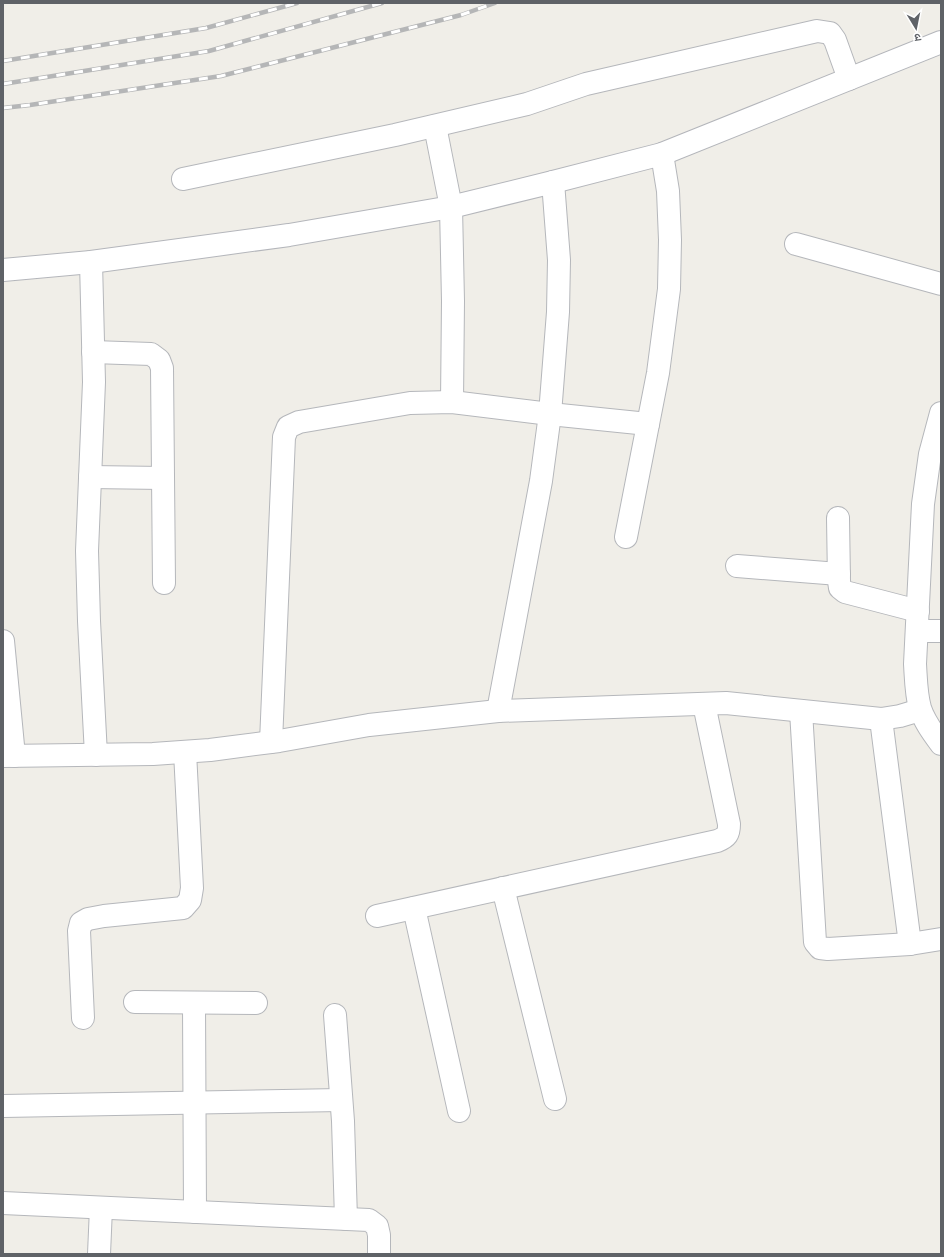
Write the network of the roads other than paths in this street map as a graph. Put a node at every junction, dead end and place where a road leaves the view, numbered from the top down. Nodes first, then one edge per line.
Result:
1 (941, 42) edge
2 (849, 79) junction
3 (435, 126) junction
4 (662, 154) junction
5 (183, 179) dead end
6 (553, 182) junction
7 (451, 207) junction
8 (796, 244) dead end
9 (91, 262) junction
10 (3, 270) edge
11 (941, 284) edge
12 (93, 352) junction
13 (452, 402) junction
14 (941, 413) edge
15 (550, 414) junction
16 (648, 424) junction
17 (90, 477) junction
18 (163, 478) junction
19 (838, 518) dead end
20 (626, 537) dead end
21 (737, 566) dead end
22 (839, 574) junction
23 (164, 584) dead end
24 (917, 621) junction
25 (941, 631) edge
26 (3, 641) edge
27 (704, 704) junction
28 (920, 710) junction
29 (498, 711) junction
30 (801, 711) junction
31 (881, 719) junction
32 (271, 742) junction
33 (941, 744) edge
34 (185, 752) junction
35 (96, 755) junction
36 (8, 756) edge
37 (503, 888) junction
38 (414, 908) junction
39 (377, 916) dead end
40 (941, 939) edge
41 (910, 944) junction
42 (135, 1002) dead end
43 (194, 1003) junction
44 (256, 1003) dead end
45 (335, 1015) dead end
46 (83, 1018) dead end
47 (555, 1099) dead end
48 (341, 1100) junction
49 (195, 1102) junction
50 (3, 1106) edge
51 (459, 1111) dead end
52 (3, 1203) edge
53 (101, 1208) junction
54 (194, 1212) junction
55 (346, 1219) junction
56 (99, 1254) edge
57 (379, 1254) edge

1 - 2 street
2 - 3 street
2 - 4 street
3 - 5 street
3 - 7 street
4 - 6 street
4 - 16 street
6 - 7 street
6 - 15 street
7 - 9 street
7 - 13 street
8 - 11 street
9 - 10 street
9 - 12 street
12 - 17 street
12 - 18 street
13 - 15 street
13 - 32 street
14 - 24 street
15 - 16 street
15 - 29 street
16 - 20 street
17 - 18 street
17 - 35 street
18 - 23 street
19 - 22 street
21 - 22 street
22 - 24 street
24 - 25 street
24 - 28 street
26 - 36 street
27 - 29 street
27 - 30 street
27 - 37 street
28 - 31 street
28 - 33 street
29 - 32 street
30 - 31 street
30 - 41 street
31 - 41 street
32 - 34 street
34 - 35 street
34 - 46 street
35 - 36 street
37 - 38 street
37 - 47 street
38 - 39 street
38 - 51 street
40 - 41 street
42 - 43 street
43 - 44 street
43 - 49 street
45 - 48 street
48 - 49 street
48 - 55 street
49 - 50 street
49 - 54 street
52 - 53 street
53 - 54 street
53 - 56 street
54 - 55 street
55 - 57 street

